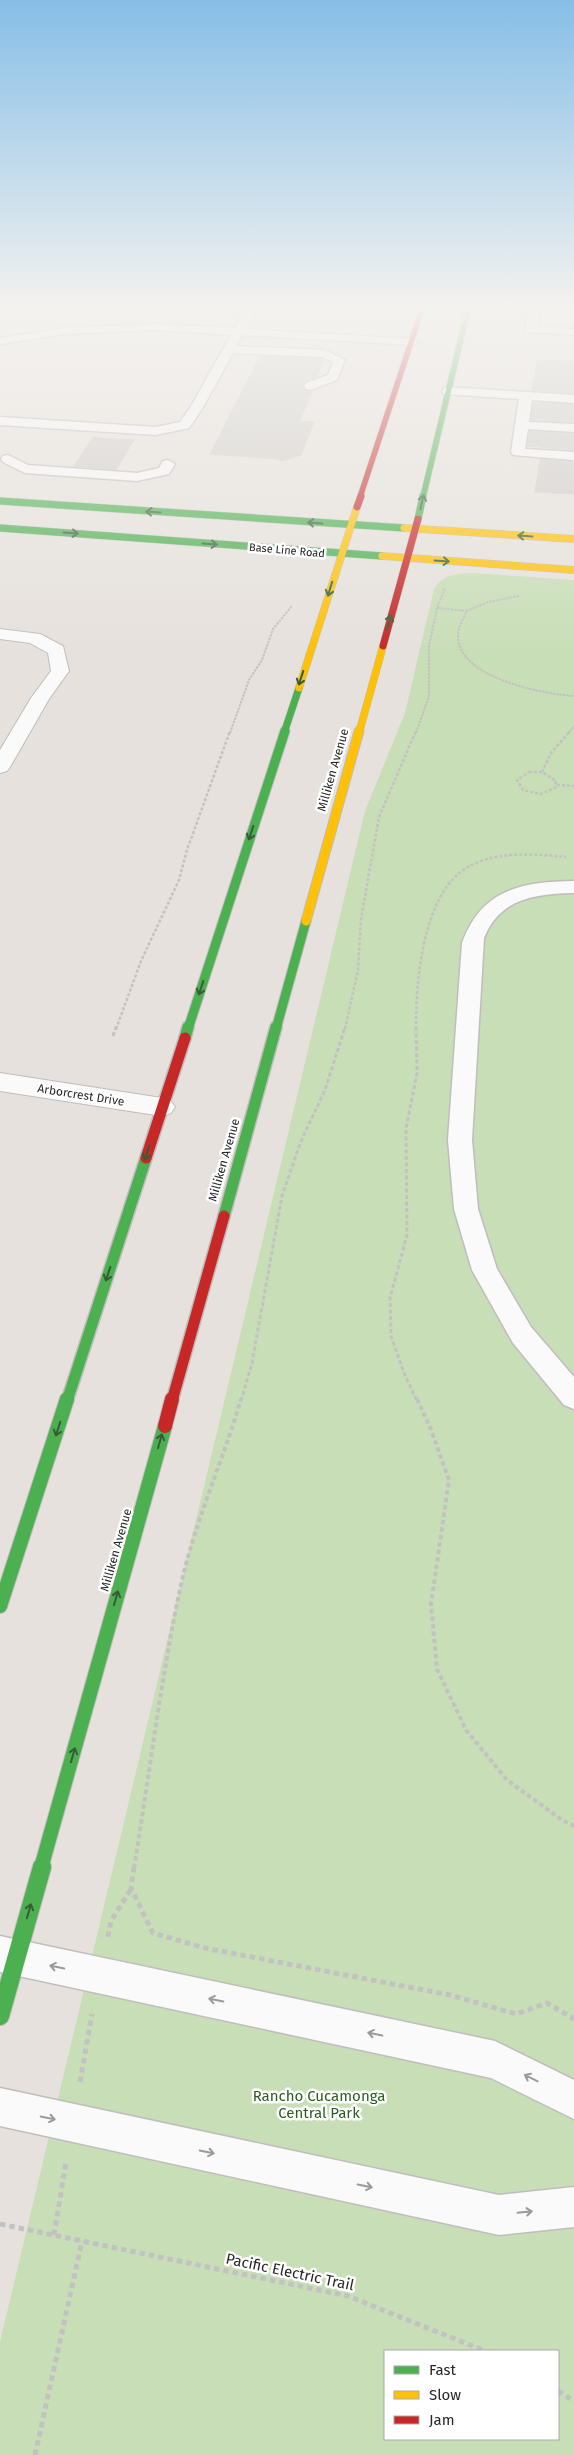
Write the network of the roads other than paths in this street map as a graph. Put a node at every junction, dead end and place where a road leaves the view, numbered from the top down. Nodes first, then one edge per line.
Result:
1 (44, 424) edge
2 (184, 424) edge
3 (384, 424) edge
4 (440, 424) edge
5 (522, 425) joint
6 (574, 428) edge
7 (156, 430) junction
8 (169, 443) dead end
9 (574, 456) edge
10 (8, 459) dead end
11 (168, 464) dead end
12 (0, 501) edge
13 (350, 525) junction
14 (0, 528) edge
15 (416, 528) junction
16 (574, 539) edge
17 (341, 554) junction
18 (407, 559) junction
19 (574, 570) edge
20 (0, 634) edge
21 (0, 766) edge
22 (574, 887) edge
23 (0, 1082) edge
24 (162, 1107) junction
25 (574, 1397) edge
26 (0, 1606) edge
27 (8, 1956) edge
28 (0, 2016) edge
29 (574, 2100) edge
30 (0, 2108) edge
31 (574, 2207) edge

1 - 7 lane
2 - 7 lane
3 - 13 main road
15 -> 4 main road, Milliken Avenue
5 - 6 lane
5 - 9 lane
7 - 8 lane
10 - 11 lane
13 -> 12 main road
13 - 15 main road
13 - 17 main road
14 -> 17 main road, Base Line Road
16 -> 15 main road
15 - 18 main road, Milliken Avenue
17 - 18 main road, Base Line Road
17 -> 24 main road
18 -> 19 main road, Base Line Road
27 -> 18 main road, Milliken Avenue
20 - 21 street
22 - 25 lane
23 - 24 street, Arborcrest Drive
24 -> 26 main road
27 - 28 main road, Milliken Avenue
29 -> 27 lane
30 -> 31 lane

